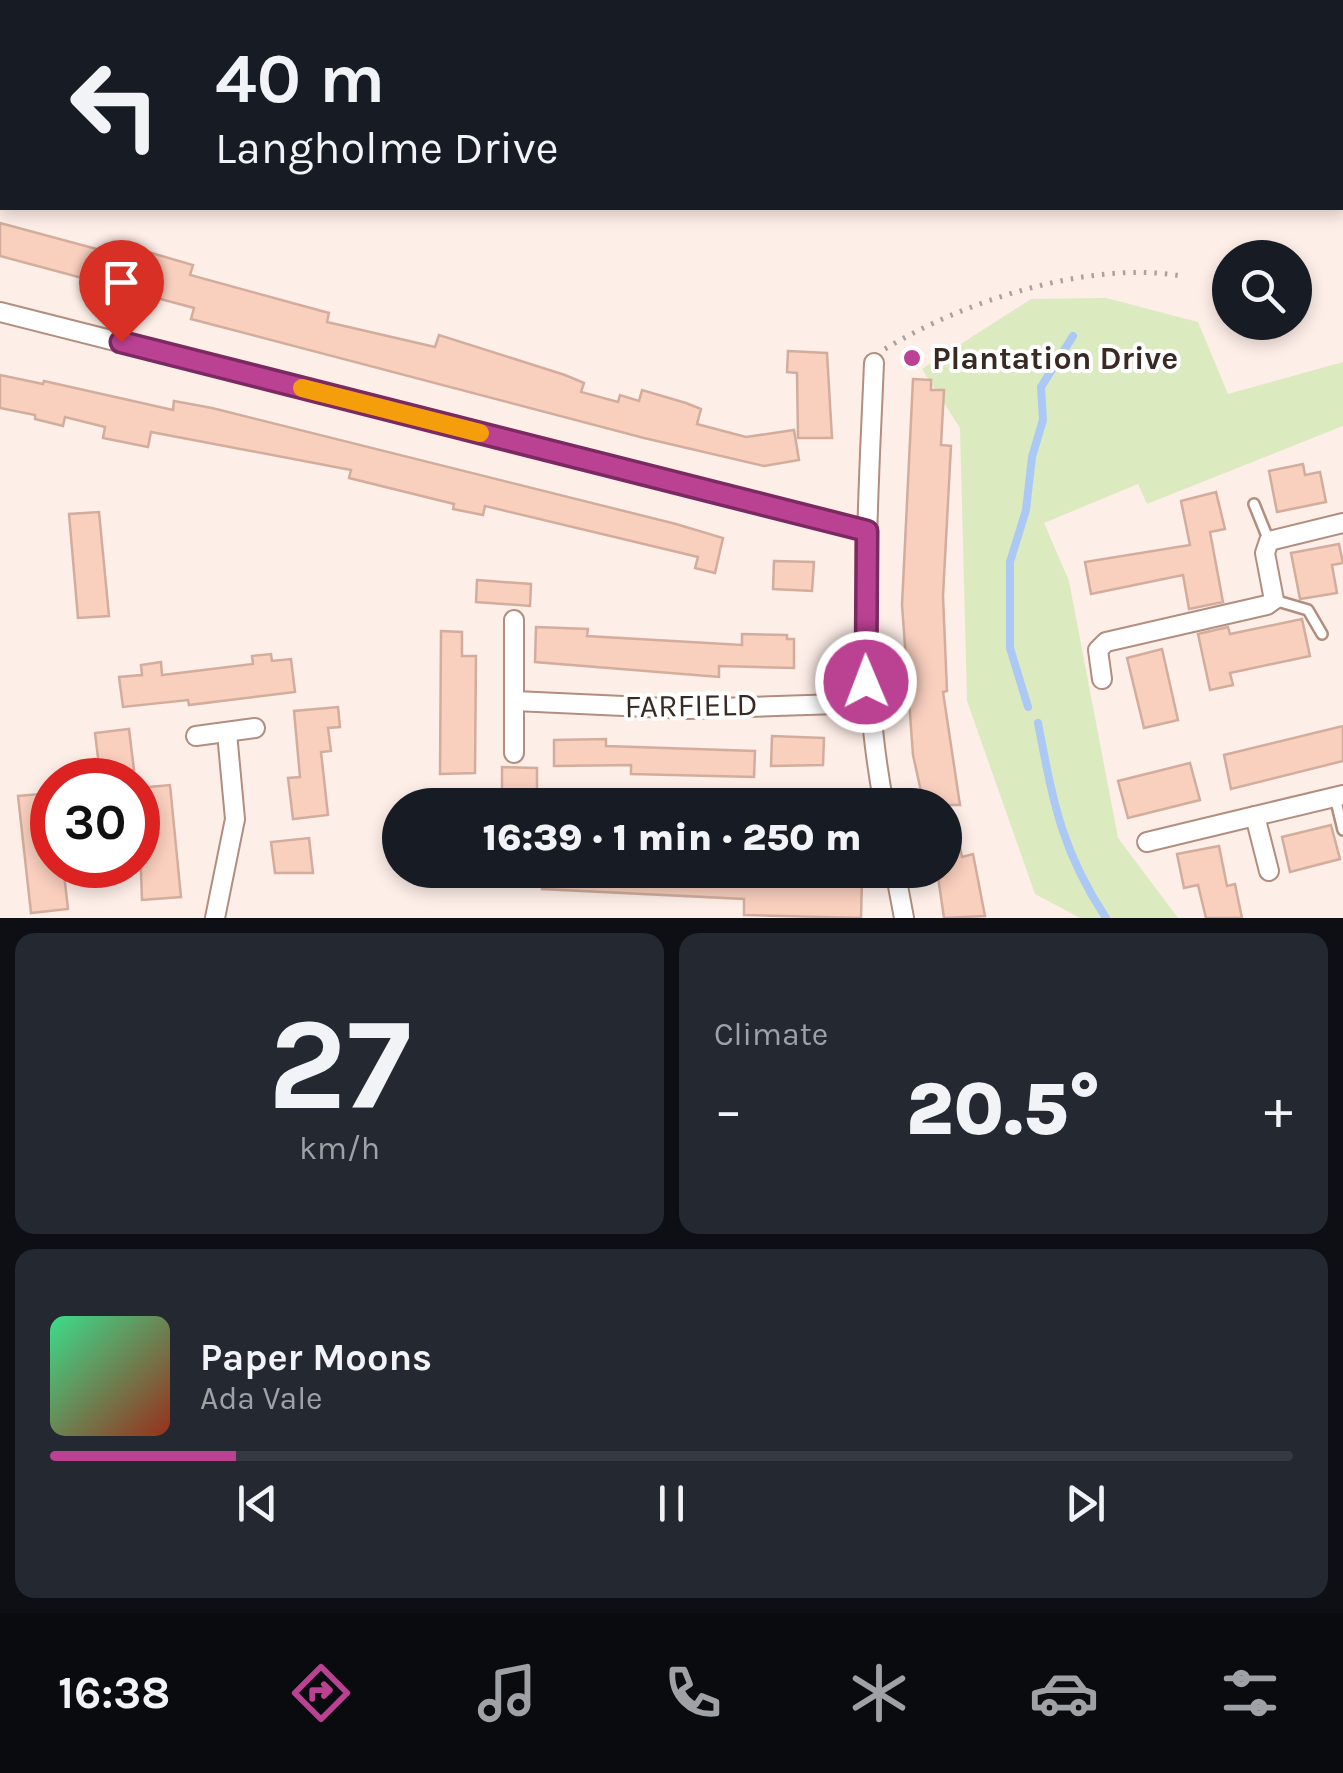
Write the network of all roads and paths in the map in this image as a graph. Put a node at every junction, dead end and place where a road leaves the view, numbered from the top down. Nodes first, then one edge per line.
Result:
1 (1182, 276) dead end
2 (0, 312) edge
3 (874, 363) joint
4 (1254, 504) dead end
5 (1343, 522) edge
6 (867, 531) junction
7 (1269, 540) junction
8 (1274, 600) junction
9 (514, 620) dead end
10 (1322, 634) dead end
11 (1102, 679) dead end
12 (515, 701) junction
13 (868, 704) junction
14 (255, 728) dead end
15 (226, 733) junction
16 (196, 736) dead end
17 (514, 753) dead end
18 (881, 788) edge
19 (1339, 796) edge
20 (1254, 816) junction
21 (1343, 830) edge
22 (1147, 842) dead end
23 (1268, 871) dead end
24 (899, 888) edge
25 (214, 918) edge
26 (904, 918) edge

1 - 3 path
2 - 6 street
3 - 6 street
4 - 7 lane
5 - 7 street
6 - 13 street
7 - 8 street
8 - 10 lane
8 - 11 street
9 - 12 street
12 - 13 street, FARFIELD
12 - 17 street
13 - 18 street
14 - 15 street
15 - 16 street
15 - 25 street
19 - 20 street
19 - 21 lane
20 - 22 street
20 - 23 street
24 - 26 street

